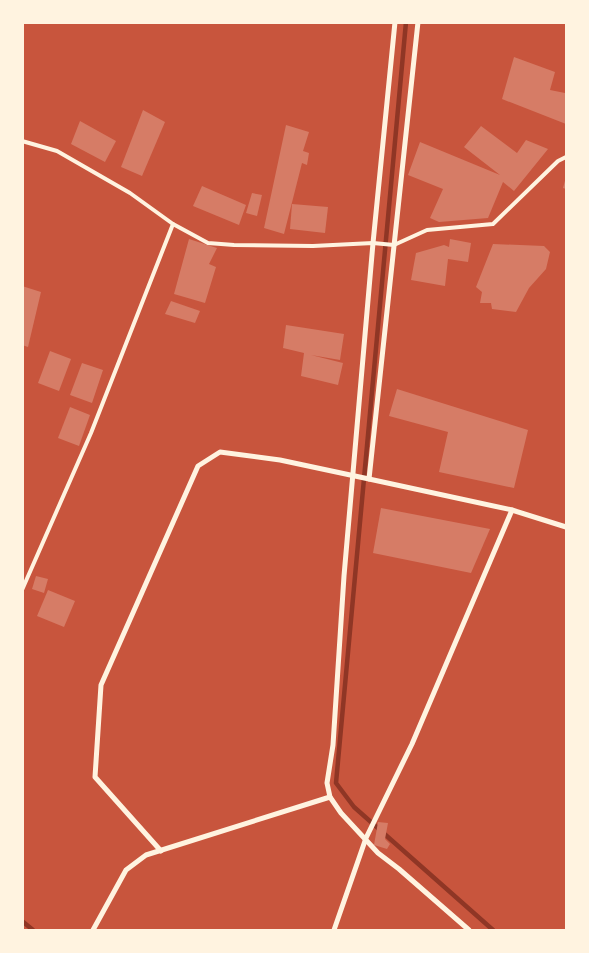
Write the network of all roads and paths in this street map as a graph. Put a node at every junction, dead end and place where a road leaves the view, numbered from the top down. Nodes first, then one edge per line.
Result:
1 (395, 22) edge
2 (418, 22) edge
3 (22, 141) edge
4 (566, 157) edge
5 (173, 224) junction
6 (373, 243) junction
7 (394, 245) junction
8 (355, 477) junction
9 (369, 478) junction
10 (512, 510) junction
11 (566, 527) edge
12 (22, 590) edge
13 (330, 797) junction
14 (366, 838) junction
15 (161, 851) junction
16 (93, 930) edge
17 (334, 930) edge
18 (469, 930) edge

1 - 6 street
2 - 7 street
3 - 5 lane
4 - 7 lane
5 - 6 lane
5 - 12 lane
6 - 7 lane
6 - 8 street
7 - 9 street
8 - 9 street
8 - 13 street
8 - 15 street
9 - 10 street
10 - 11 street
10 - 14 street
13 - 14 street
13 - 15 street
14 - 17 street
14 - 18 street
15 - 16 street

